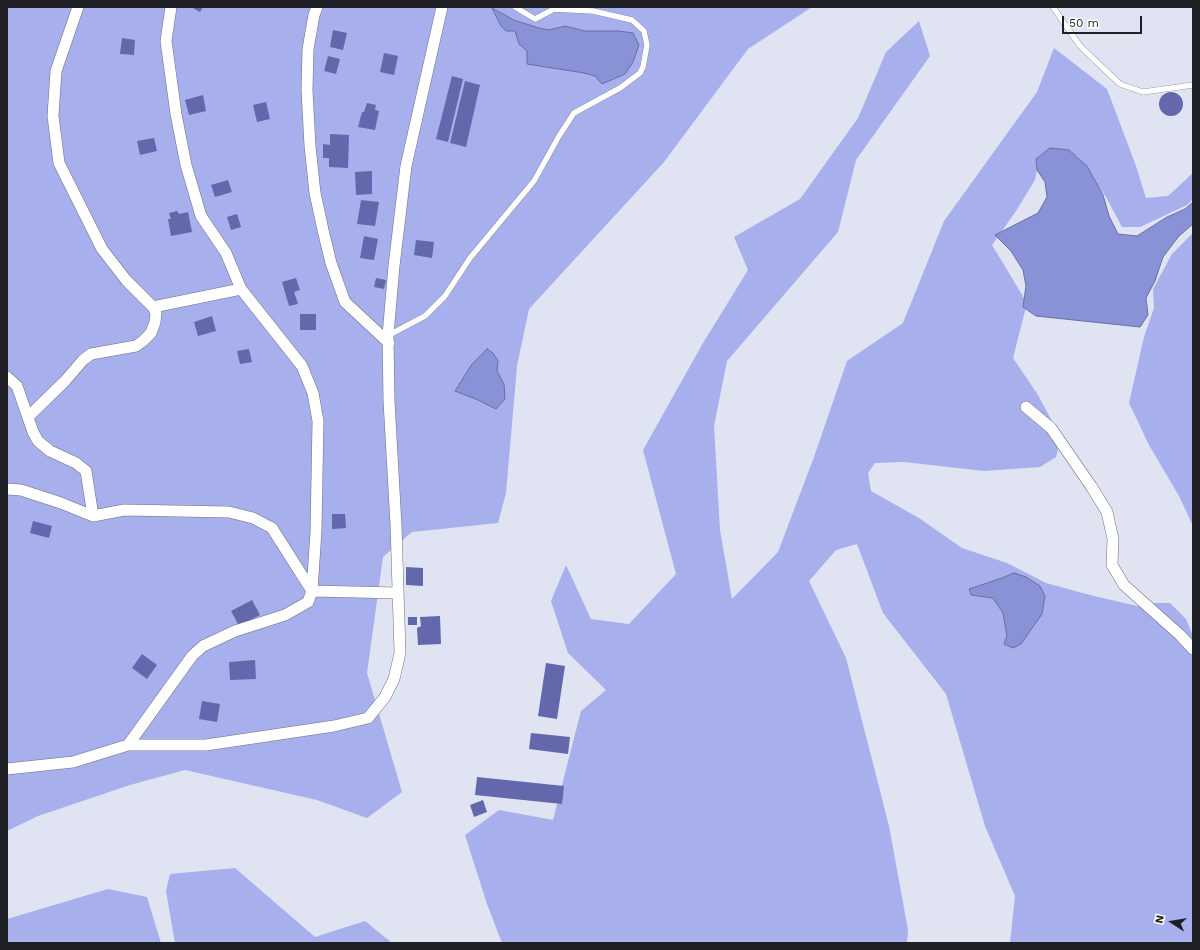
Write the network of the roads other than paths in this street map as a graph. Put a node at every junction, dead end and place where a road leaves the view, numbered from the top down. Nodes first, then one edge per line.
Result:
1 (78, 7) edge
2 (171, 7) edge
3 (317, 7) edge
4 (442, 7) edge
5 (515, 7) edge
6 (1053, 7) edge
7 (1193, 85) edge
8 (241, 289) junction
9 (153, 307) junction
10 (389, 339) junction
11 (7, 377) edge
12 (1026, 407) dead end
13 (28, 417) junction
14 (7, 490) edge
15 (92, 516) junction
16 (312, 591) junction
17 (398, 593) junction
18 (1193, 649) edge
19 (128, 745) junction
20 (7, 769) edge

1 - 9 street
2 - 8 street
3 - 10 street
4 - 10 street
5 - 10 lane
6 - 7 lane
8 - 9 street
8 - 16 street
9 - 13 street
10 - 17 street
11 - 13 street
12 - 18 street
13 - 15 street
14 - 15 street
15 - 16 street
16 - 17 street
16 - 19 street
17 - 19 street
19 - 20 street

